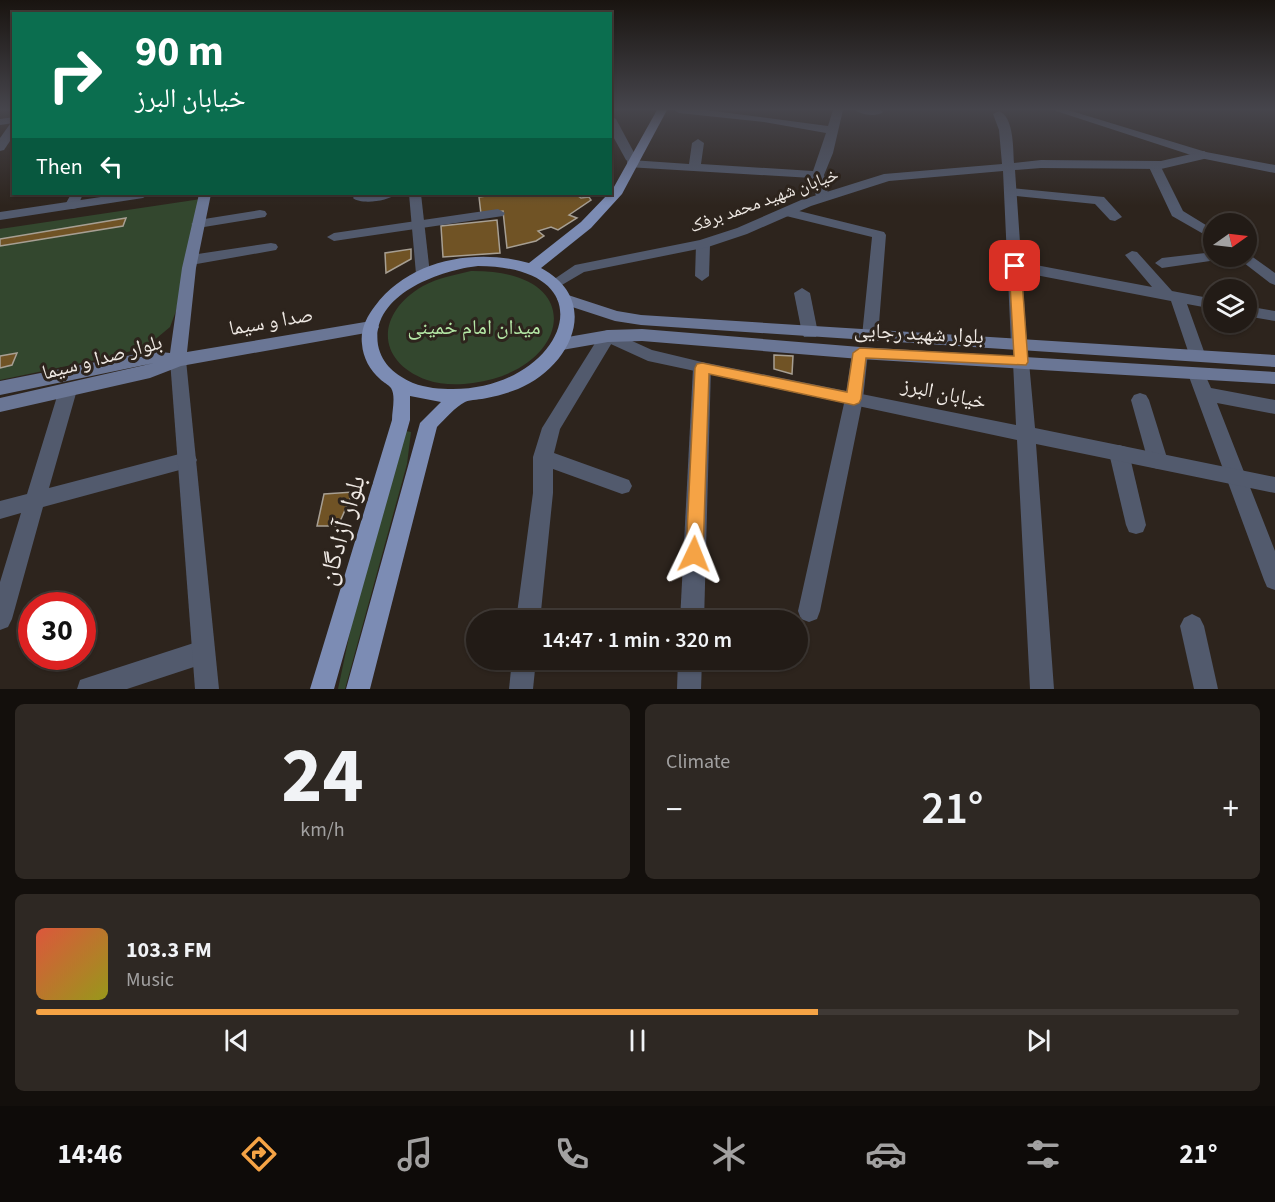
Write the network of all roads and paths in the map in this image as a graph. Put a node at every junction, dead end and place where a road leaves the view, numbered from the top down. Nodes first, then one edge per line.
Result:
1 (620, 142) edge
2 (643, 142) edge
3 (829, 142) edge
4 (1006, 142) edge
5 (1162, 142) edge
6 (698, 143) dead end
7 (1204, 155) junction
8 (632, 162) junction
9 (1154, 165) junction
10 (694, 168) junction
11 (1008, 168) junction
12 (1275, 169) edge
13 (818, 175) junction
14 (1011, 192) junction
15 (129, 195) edge
16 (205, 195) edge
17 (382, 195) edge
18 (415, 195) edge
19 (360, 198) dead end
20 (822, 198) junction
21 (75, 199) edge
22 (787, 212) junction
23 (498, 213) dead end
24 (260, 214) dead end
25 (0, 216) edge
26 (1114, 217) dead end
27 (198, 224) junction
28 (418, 225) junction
29 (1203, 229) edge
30 (334, 237) dead end
31 (703, 244) junction
32 (271, 247) dead end
33 (1132, 255) dead end
34 (1203, 258) edge
35 (191, 260) junction
36 (1162, 263) dead end
37 (1015, 266) junction
38 (1257, 267) edge
39 (531, 268) junction
40 (423, 274) junction
41 (702, 276) dead end
42 (1275, 280) edge
43 (555, 284) junction
44 (802, 293) dead end
45 (1172, 296) junction
46 (565, 298) junction
47 (1203, 302) edge
48 (1257, 312) edge
49 (1275, 316) edge
50 (371, 327) junction
51 (810, 333) junction
52 (608, 336) junction
53 (870, 336) junction
54 (562, 344) junction
55 (860, 353) junction
56 (1020, 353) junction
57 (178, 360) junction
58 (1275, 361) edge
59 (1198, 365) junction
60 (702, 368) junction
61 (1275, 378) edge
62 (399, 385) junction
63 (0, 388) edge
64 (69, 390) junction
65 (1205, 394) junction
66 (459, 397) junction
67 (854, 399) junction
68 (1140, 400) dead end
69 (0, 405) edge
70 (1275, 407) edge
71 (1024, 434) junction
72 (1119, 453) junction
73 (543, 457) junction
74 (187, 460) junction
75 (1158, 461) junction
76 (1238, 478) junction
77 (1275, 485) edge
78 (622, 486) dead end
79 (33, 501) junction
80 (0, 510) edge
81 (1136, 525) dead end
82 (1275, 580) edge
83 (529, 610) edge
84 (692, 610) edge
85 (809, 611) dead end
86 (0, 618) edge
87 (1192, 626) dead end
88 (203, 652) junction
89 (523, 670) edge
90 (690, 670) edge
91 (89, 689) edge
92 (207, 689) edge
93 (322, 689) edge
94 (358, 689) edge
95 (521, 689) edge
96 (689, 689) edge
97 (1042, 689) edge
98 (1206, 689) edge

1 - 8 street
2 - 8 main road
3 - 13 street
4 - 11 street
5 - 7 street
6 - 10 street
7 - 9 street, خیابان شهید محمد برفک
7 - 12 street
8 - 10 street
8 - 39 main road
9 - 11 street, خیابان شهید محمد برفک
9 - 29 street
10 - 13 street
11 - 14 street
11 - 20 street, خیابان شهید محمد برفک
13 - 20 street
14 - 26 street
14 - 37 street
15 - 21 street
16 - 27 main road
17 - 19 street
18 - 28 street
20 - 22 street, خیابان شهید محمد برفک
21 - 25 street
22 - 31 street, خیابان شهید محمد برفک
22 - 53 street
23 - 28 street
24 - 27 street
27 - 35 main road
28 - 30 street
28 - 40 street
31 - 41 street
31 - 43 street, خیابان شهید محمد برفک
32 - 35 street
33 - 45 street
34 - 36 street
35 - 57 main road
37 - 45 street
37 - 56 street
38 - 42 street
39 - 40 main road
39 - 43 main road
40 - 50 main road
43 - 46 main road
44 - 51 street
45 - 47 street
45 - 59 street
46 - 51 main road, بلوار شهید رجایی
46 - 54 main road
48 - 49 street
50 - 57 main road, صدا و سیما
50 - 62 main road
51 - 53 main road, بلوار شهید رجایی
52 - 54 main road, بلوار شهید رجایی
52 - 55 main road, بلوار شهید رجایی
52 - 60 street, خیابان البرز
52 - 73 street
53 - 56 main road, بلوار شهید رجایی
54 - 66 main road
55 - 56 main road, بلوار شهید رجایی
55 - 67 street
56 - 59 main road, بلوار شهید رجایی
56 - 71 street
57 - 63 main road, بلوار صدا و سیما
57 - 64 main road, بلوار صدا و سیما
57 - 74 street
58 - 59 main road, بلوار شهید رجایی
59 - 61 main road, بلوار شهید رجایی
59 - 65 street
60 - 67 street, خیابان البرز
60 - 84 street
62 - 66 main road
62 - 93 main road, بلوار آزادگان
64 - 69 main road, بلوار صدا و سیما
64 - 79 street
65 - 70 street
65 - 76 street
66 - 94 main road
67 - 71 street, خیابان البرز
67 - 85 street
68 - 75 street
71 - 72 street, خیابان البرز
71 - 97 street
72 - 75 street, خیابان البرز
72 - 81 street
73 - 78 street
73 - 83 street
74 - 79 street
74 - 88 street
75 - 76 street, خیابان البرز
76 - 77 street, خیابان البرز
76 - 82 street
79 - 80 street
79 - 86 street
87 - 98 street
88 - 91 street
88 - 92 street
89 - 95 street
90 - 96 street

